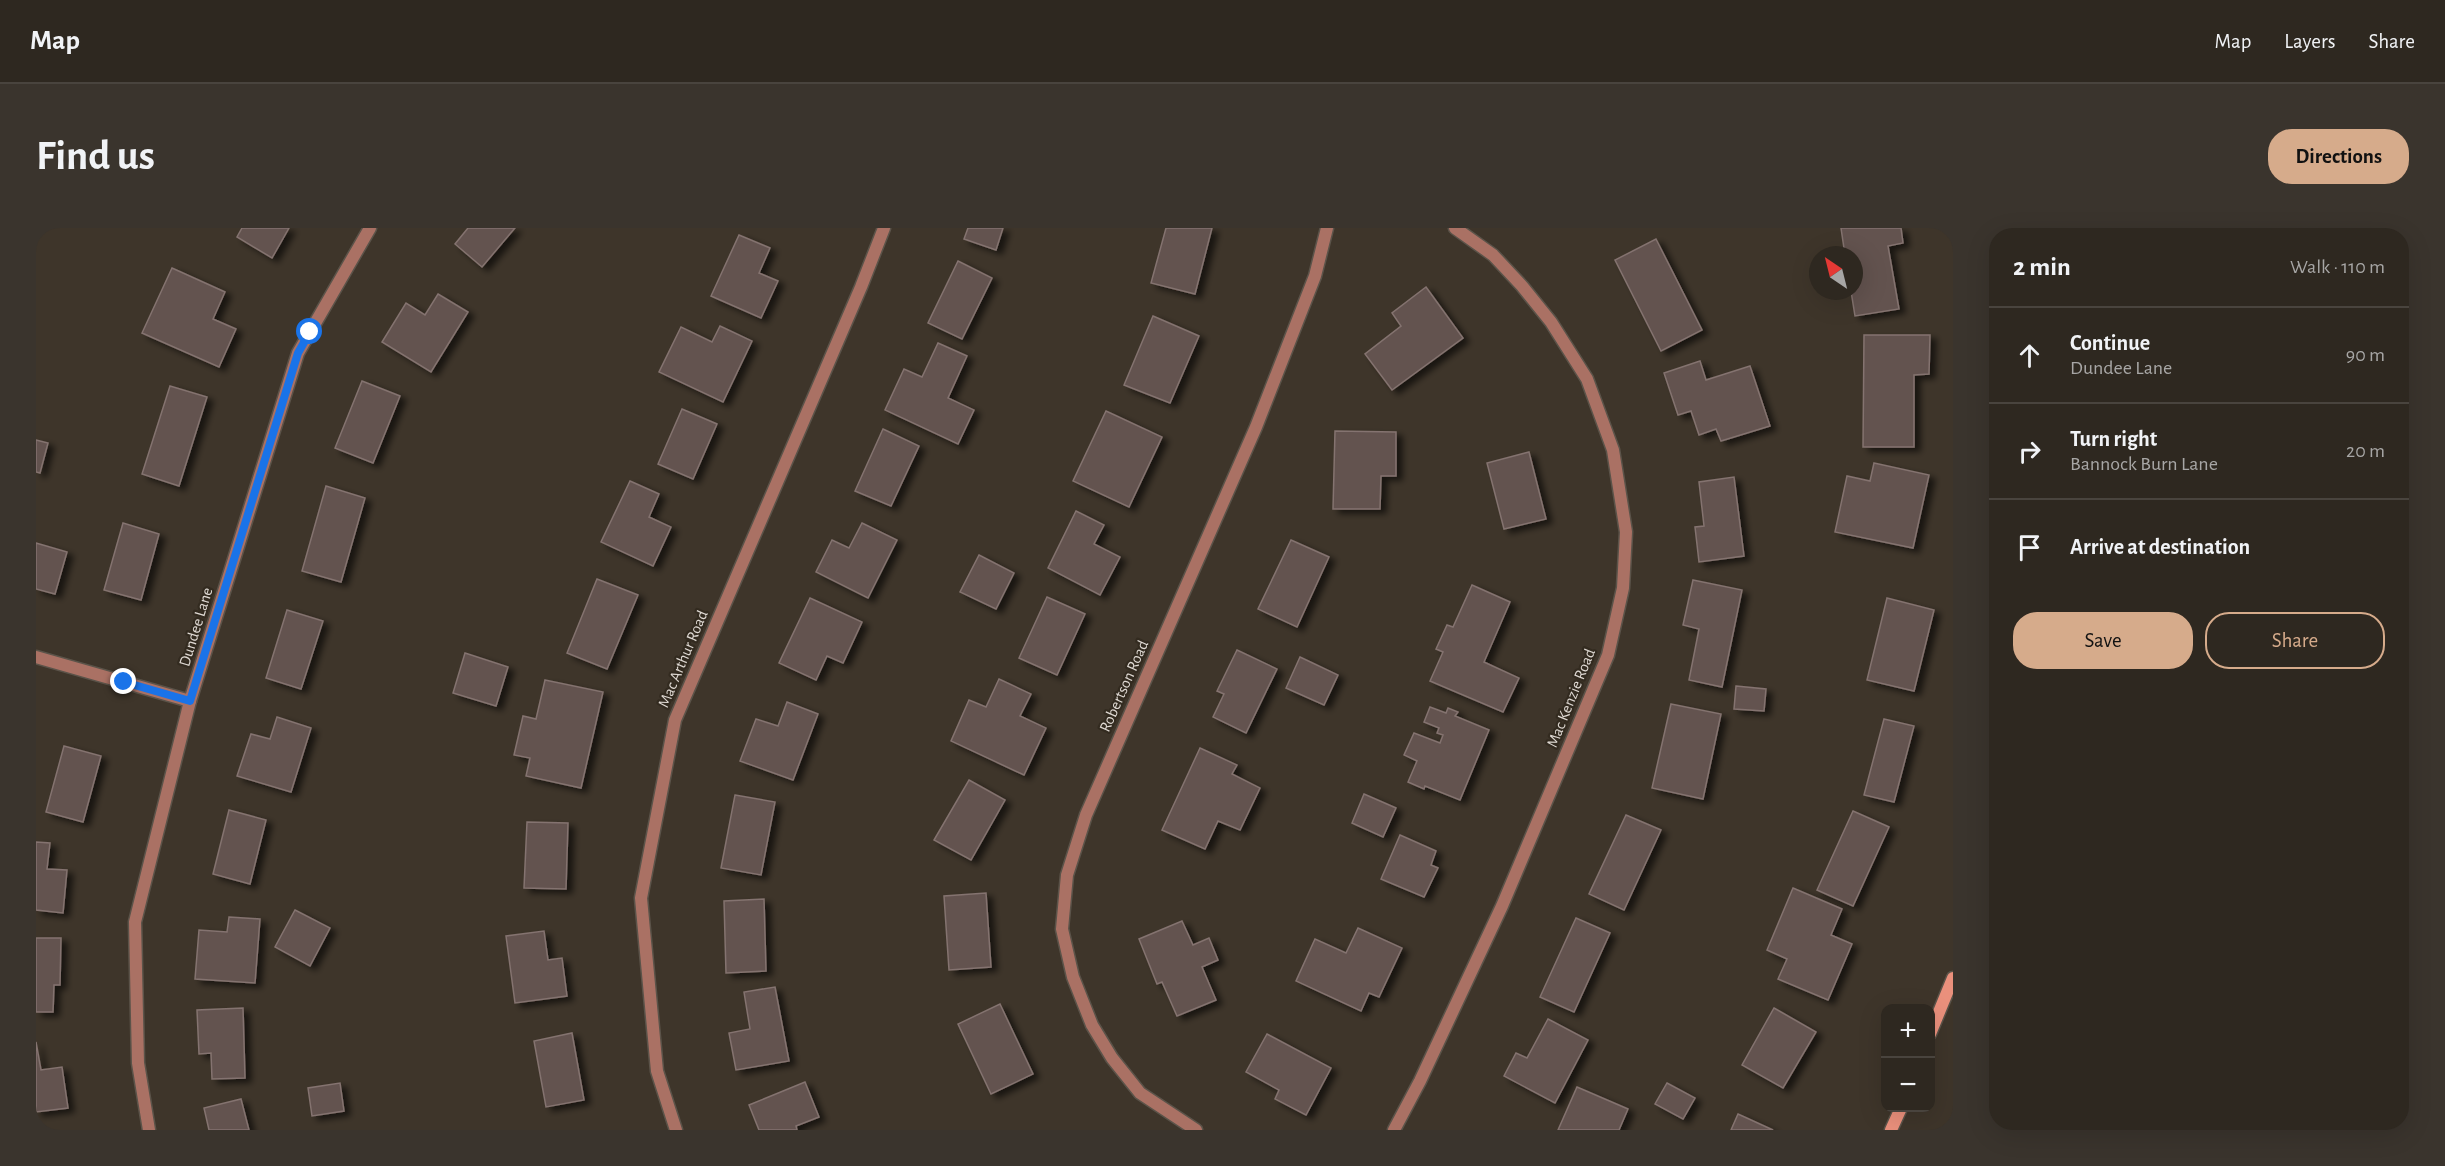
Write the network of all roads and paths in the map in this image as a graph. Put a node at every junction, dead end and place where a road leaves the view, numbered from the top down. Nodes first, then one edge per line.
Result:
1 (370, 228) edge
2 (884, 228) edge
3 (1327, 228) edge
4 (1455, 228) edge
5 (36, 657) edge
6 (190, 701) junction
7 (1953, 978) edge
8 (1935, 1022) edge
9 (1898, 1112) edge
10 (149, 1130) edge
11 (676, 1130) edge
12 (1196, 1130) edge
13 (1394, 1130) edge
14 (1891, 1130) edge

1 - 6 street, Dundee Lane
2 - 11 street, Mac Arthur Road
3 - 12 street, Robertson Road
4 - 13 street, Mac Kenzie Road
5 - 6 street
6 - 10 street, Dundee Lane
7 - 8 main road
9 - 14 main road

